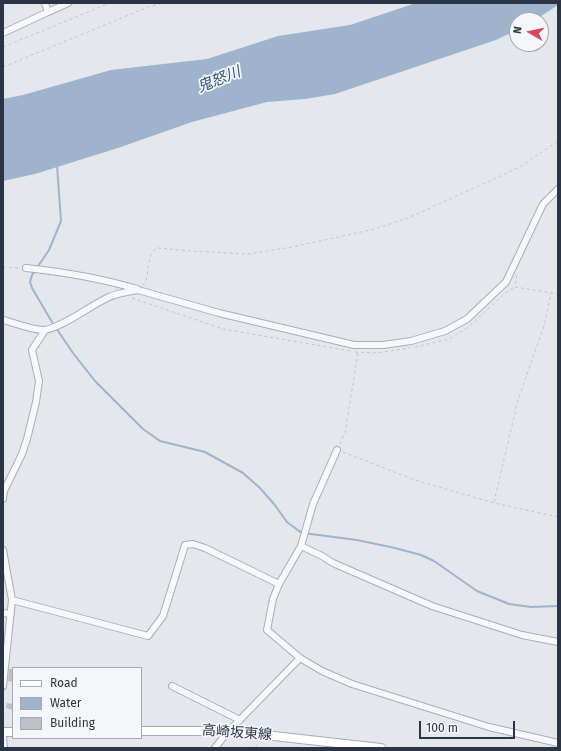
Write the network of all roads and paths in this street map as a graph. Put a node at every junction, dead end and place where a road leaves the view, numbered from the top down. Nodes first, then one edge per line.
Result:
1 (45, 3) edge
2 (68, 3) edge
3 (110, 3) edge
4 (164, 3) edge
5 (48, 12) junction
6 (3, 33) edge
7 (3, 47) edge
8 (3, 67) edge
9 (558, 141) edge
10 (558, 189) edge
11 (517, 261) junction
12 (3, 267) edge
13 (26, 268) joint
14 (515, 287) junction
15 (141, 288) junction
16 (125, 293) junction
17 (551, 293) junction
18 (558, 294) edge
19 (3, 320) edge
20 (44, 330) junction
21 (358, 352) junction
22 (337, 450) junction
23 (4, 490) edge
24 (3, 499) edge
25 (494, 503) junction
26 (558, 517) edge
27 (301, 546) junction
28 (3, 550) edge
29 (279, 584) junction
30 (12, 600) junction
31 (3, 613) edge
32 (11, 614) junction
33 (558, 642) edge
34 (300, 658) junction
35 (3, 686) edge
36 (172, 686) dead end
37 (240, 720) junction
38 (142, 731) edge
39 (229, 731) junction
40 (3, 736) edge
41 (558, 743) edge
42 (4, 748) edge
43 (216, 748) edge
44 (381, 748) edge

1 - 5 street
2 - 5 street
3 - 7 path
4 - 8 path
5 - 6 street
9 - 15 path
10 - 11 street
11 - 14 path
11 - 15 street
12 - 13 path
13 - 15 street
14 - 17 path
14 - 21 path
15 - 16 street
16 - 20 street
16 - 21 path
17 - 18 path
17 - 25 path
19 - 20 street
20 - 23 street
21 - 22 path
22 - 25 path
22 - 27 street
23 - 24 street
25 - 26 path
27 - 29 street
27 - 33 street
28 - 30 street
29 - 30 street
29 - 34 street
30 - 32 street
31 - 32 street
32 - 35 street
34 - 37 street
34 - 41 street
36 - 37 street
37 - 39 street
38 - 39 main road, 高崎坂東線
39 - 43 street
39 - 44 main road, 高崎坂東線
40 - 42 street

